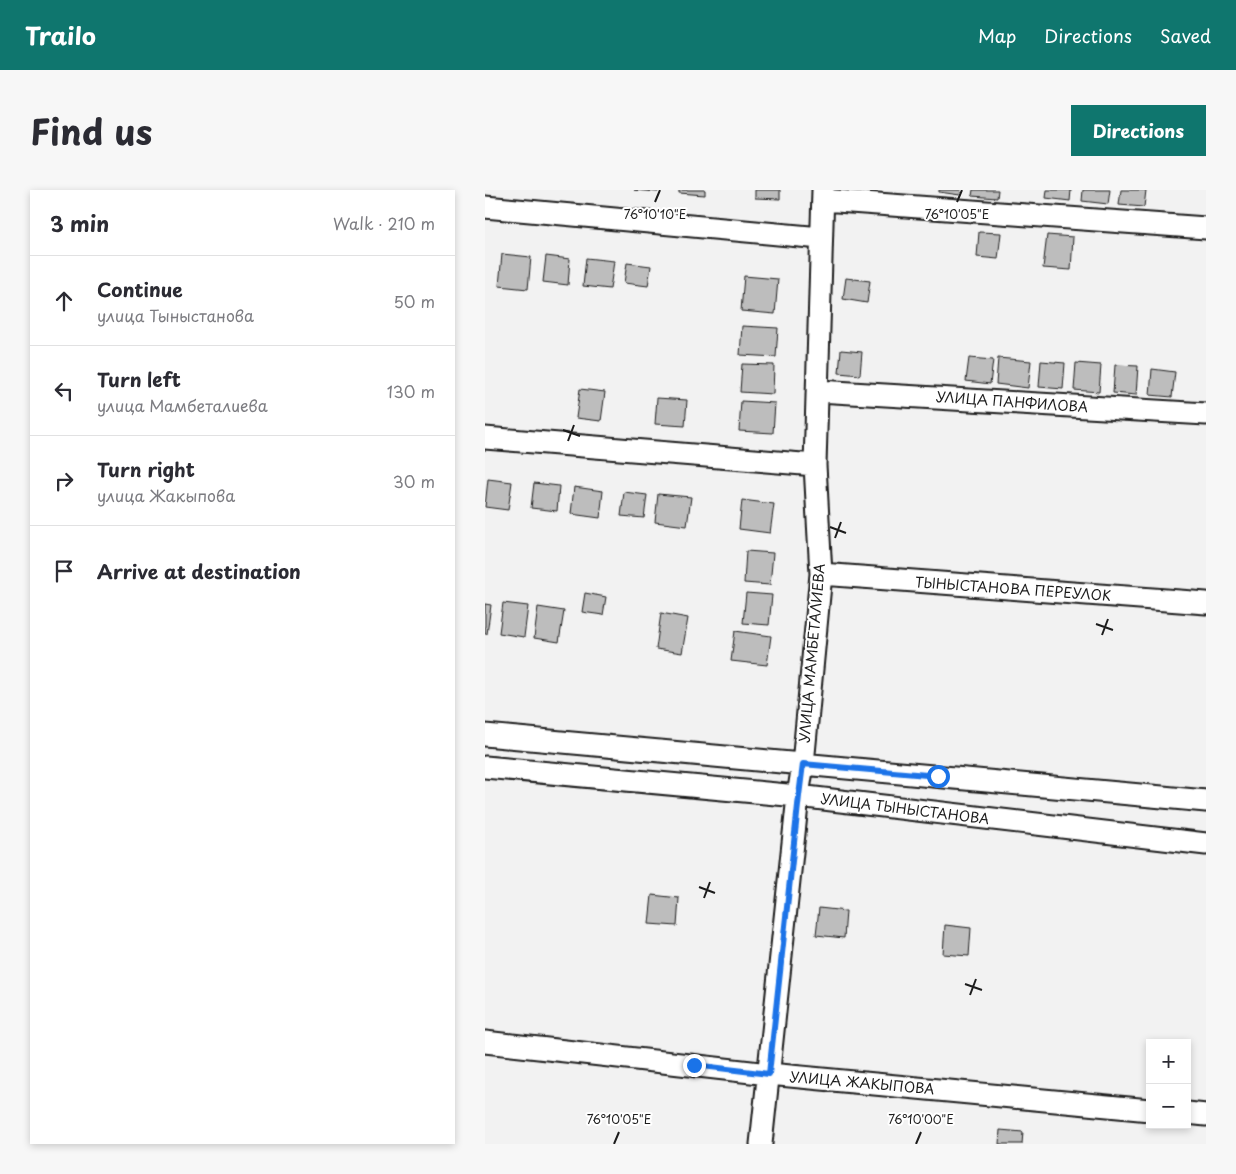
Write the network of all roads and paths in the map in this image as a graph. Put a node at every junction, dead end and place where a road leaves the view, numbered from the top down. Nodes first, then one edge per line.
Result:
1 (823, 195) edge
2 (485, 207) edge
3 (1206, 228) edge
4 (821, 238) junction
5 (818, 390) junction
6 (1206, 414) edge
7 (485, 438) edge
8 (815, 465) junction
9 (821, 574) junction
10 (1206, 603) edge
11 (485, 734) edge
12 (803, 764) junction
13 (485, 767) edge
14 (799, 796) junction
15 (1206, 801) edge
16 (1206, 844) edge
17 (485, 1042) edge
18 (769, 1074) junction
19 (1146, 1110) edge
20 (1191, 1113) edge
21 (1206, 1115) edge
22 (761, 1144) edge

1 - 3 street
1 - 4 street, УЛИЦА МАМБЕТАЛИЕВА
2 - 4 street
4 - 5 street, УЛИЦА МАМБЕТАЛИЕВА
5 - 6 street, УЛИЦА ПАНФИЛОВА
5 - 8 street, УЛИЦА МАМБЕТАЛИЕВА
7 - 8 street
8 - 9 street, УЛИЦА МАМБЕТАЛИЕВА
9 - 10 street, ТЫНЫСТАНОВА ПЕРЕУЛОК
9 - 12 street, УЛИЦА МАМБЕТАЛИЕВА
11 - 12 street
12 - 14 street, УЛИЦА МАМБЕТАЛИЕВА
12 - 15 street
13 - 14 street, УЛИЦА ТЫНЫСТАНОВА
14 - 16 street, УЛИЦА ТЫНЫСТАНОВА
14 - 18 street, УЛИЦА МАМБЕТАЛИЕВА
17 - 18 street, УЛИЦА ЖАКЫПОВА
18 - 19 street, УЛИЦА ЖАКЫПОВА
18 - 22 street, УЛИЦА МАМБЕТАЛИЕВА
20 - 21 street

